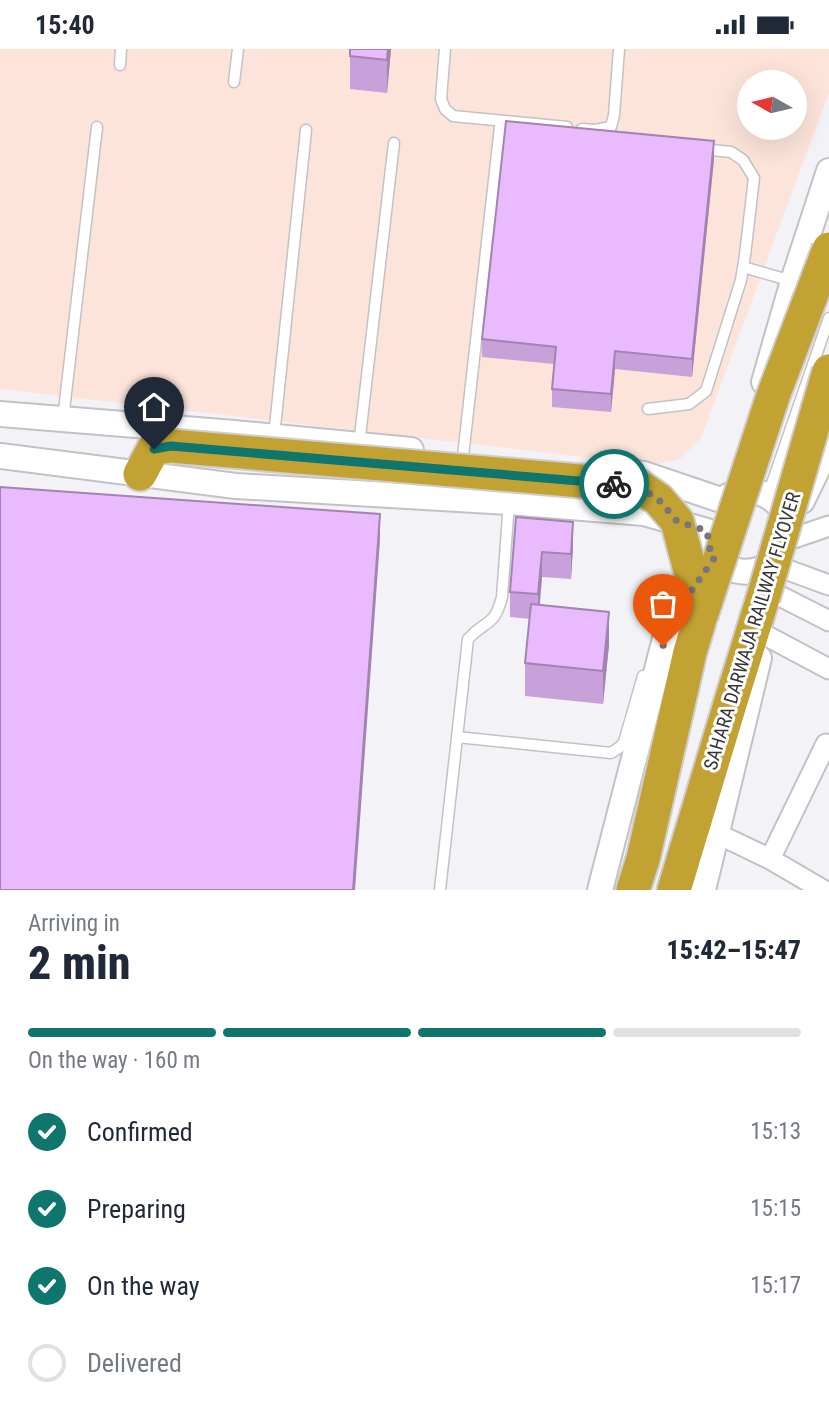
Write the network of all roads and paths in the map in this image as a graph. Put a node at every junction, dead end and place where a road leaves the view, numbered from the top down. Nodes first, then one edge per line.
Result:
1 (121, 49) edge
2 (238, 49) edge
3 (445, 49) edge
4 (619, 49) edge
5 (120, 65) dead end
6 (234, 82) dead end
7 (97, 127) dead end
8 (306, 130) dead end
9 (609, 139) edge
10 (394, 143) dead end
11 (690, 148) edge
12 (829, 171) edge
13 (829, 249) edge
14 (743, 267) junction
15 (793, 281) junction
16 (829, 318) edge
17 (829, 371) edge
18 (648, 409) dead end
19 (0, 414) edge
20 (62, 419) junction
21 (274, 437) junction
22 (359, 445) junction
23 (829, 445) edge
24 (0, 456) edge
25 (463, 456) junction
26 (140, 474) junction
27 (768, 495) junction
28 (726, 497) junction
29 (509, 502) junction
30 (692, 526) junction
31 (829, 526) edge
32 (782, 546) junction
33 (715, 557) junction
34 (829, 585) edge
35 (776, 594) junction
36 (829, 621) edge
37 (674, 628) junction
38 (765, 635) junction
39 (646, 665) dead end
40 (829, 669) edge
41 (457, 737) junction
42 (827, 744) dead end
43 (718, 834) junction
44 (770, 859) junction
45 (819, 888) edge
46 (440, 890) edge
47 (600, 890) edge
48 (633, 890) edge
49 (674, 890) edge
50 (704, 890) edge

1 - 5 lane
2 - 6 lane
3 - 4 lane
7 - 20 lane
8 - 21 lane
9 - 25 lane
10 - 22 lane
11 - 14 lane
12 - 15 street
13 - 37 highway, bridge
14 - 15 lane
14 - 18 lane
15 - 28 street
16 - 27 lane
17 - 49 highway, SAHARA DARWAJA RAILWAY FLYOVER, bridge
19 - 20 street
20 - 21 street
21 - 22 street
22 - 25 street
23 - 32 street
24 - 26 street
25 - 28 street
26 - 29 street
26 - 30 highway, bridge
27 - 28 street
27 - 32 street
28 - 30 street
29 - 30 street
29 - 41 lane
30 - 33 street
30 - 37 highway, bridge
31 - 32 street
32 - 33 street
32 - 34 street
32 - 35 street
33 - 37 street
35 - 36 street
35 - 38 street
37 - 47 street
37 - 48 highway
38 - 40 street
38 - 43 street
39 - 41 lane
41 - 46 lane
42 - 44 street
43 - 44 street
43 - 50 street
44 - 45 street

